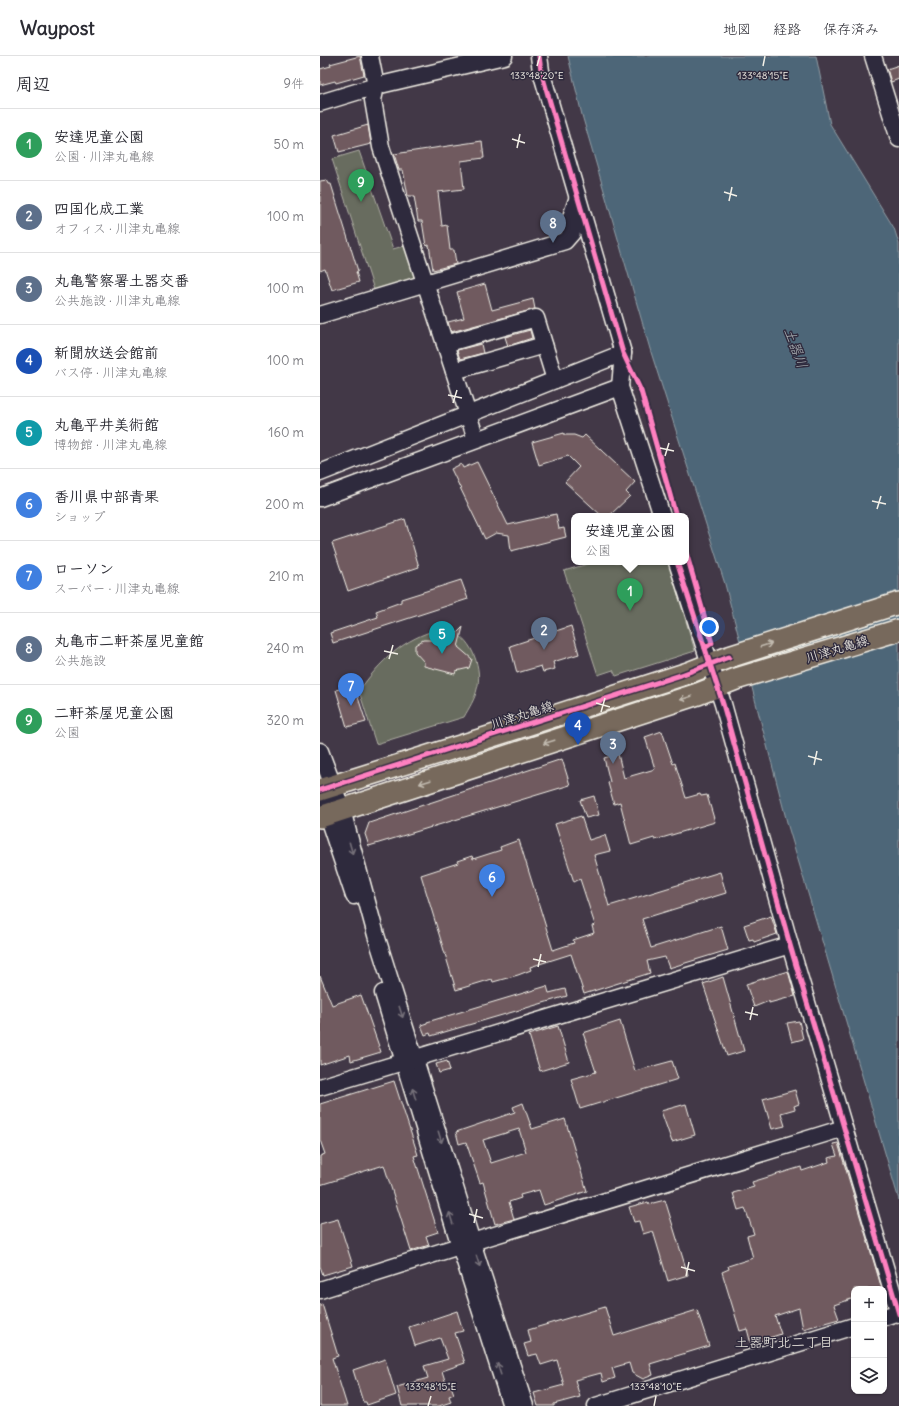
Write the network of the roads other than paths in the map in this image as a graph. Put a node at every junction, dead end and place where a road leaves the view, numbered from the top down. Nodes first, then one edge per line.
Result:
1 (370, 56) edge
2 (504, 56) edge
3 (539, 56) edge
4 (873, 56) edge
5 (376, 86) junction
6 (320, 103) edge
7 (899, 138) edge
8 (578, 200) junction
9 (426, 283) junction
10 (320, 315) edge
11 (445, 344) junction
12 (544, 345) junction
13 (623, 353) junction
14 (454, 371) junction
15 (555, 380) junction
16 (620, 387) junction
17 (468, 414) junction
18 (414, 436) junction
19 (476, 439) junction
20 (422, 460) junction
21 (320, 473) edge
22 (321, 496) edge
23 (661, 513) edge
24 (678, 565) edge
25 (899, 603) edge
26 (899, 630) edge
27 (709, 664) junction
28 (726, 683) junction
29 (320, 751) edge
30 (324, 790) edge
31 (330, 814) edge
32 (790, 945) junction
33 (410, 1060) junction
34 (320, 1087) edge
35 (844, 1128) junction
36 (466, 1244) junction
37 (320, 1290) edge
38 (899, 1313) edge
39 (887, 1315) edge
40 (851, 1327) edge
41 (511, 1406) edge
42 (525, 1406) edge
43 (596, 1406) edge

1 - 5 street
2 - 5 street
3 - 8 street
4 - 7 street
5 - 6 street
5 - 9 street
8 - 9 street
8 - 13 street
9 - 10 street
9 - 11 street
11 - 12 street
11 - 14 street
12 - 14 street
12 - 15 street
13 - 15 street
13 - 16 street
14 - 17 street
15 - 17 street
16 - 19 street
16 - 23 street
17 - 18 street
17 - 19 street
18 - 20 street
18 - 21 street
19 - 20 street
20 - 22 street
24 - 27 street
27 -> 25 main road, 川津丸亀線
26 - 28 main road, 川津丸亀線
27 - 28 street
27 - 30 main road, 川津丸亀線
28 -> 31 main road, 川津丸亀線
28 - 32 street
29 - 30 street
30 - 31 street
31 - 33 street
32 - 33 street
32 - 35 street
33 - 34 street
33 - 36 street
35 - 36 street
35 - 38 street
36 - 37 street
41 -> 36 street
36 -> 42 street
38 - 39 street
40 - 43 street

